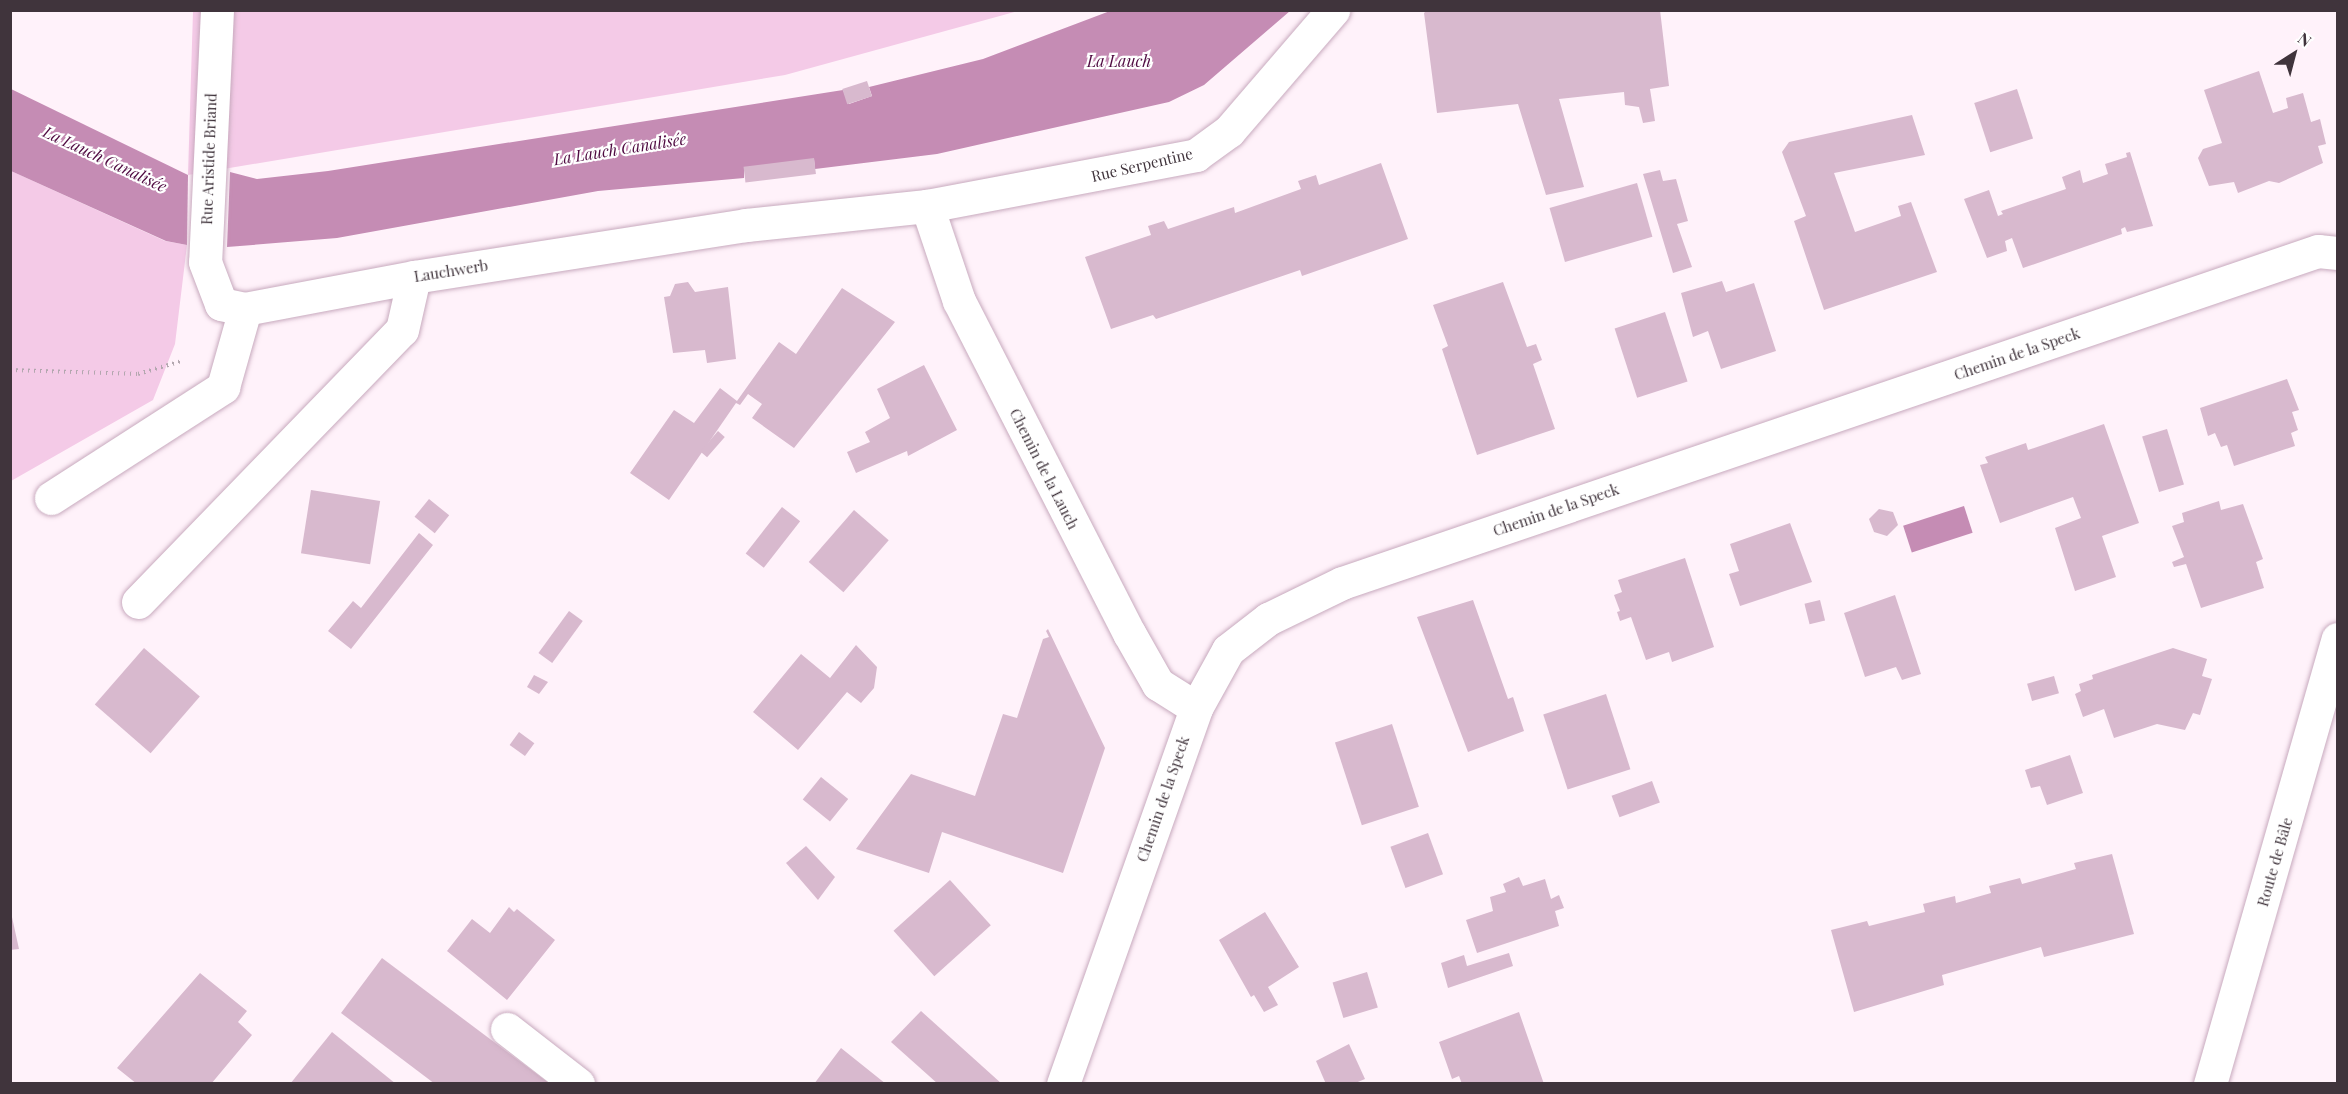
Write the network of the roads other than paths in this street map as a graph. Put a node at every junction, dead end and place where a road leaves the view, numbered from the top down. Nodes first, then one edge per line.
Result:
1 (217, 10) edge
2 (1333, 10) edge
3 (927, 206) junction
4 (2337, 253) edge
5 (414, 277) junction
6 (233, 307) junction
7 (51, 498) dead end
8 (138, 602) dead end
9 (2337, 639) edge
10 (1196, 708) junction
11 (507, 1029) dead end
12 (578, 1083) edge
13 (1063, 1083) edge
14 (2210, 1083) edge

1 - 6 street, Rue Aristide Briand
2 - 3 street, Rue Serpentine
3 - 5 street, Lauchwerb
3 - 10 street, Chemin de la Lauch
4 - 10 street, Chemin de la Speck
5 - 6 street, Lauchwerb
5 - 8 street
6 - 7 street
9 - 14 street, Route de Bâle
10 - 13 street, Chemin de la Speck
11 - 12 street

